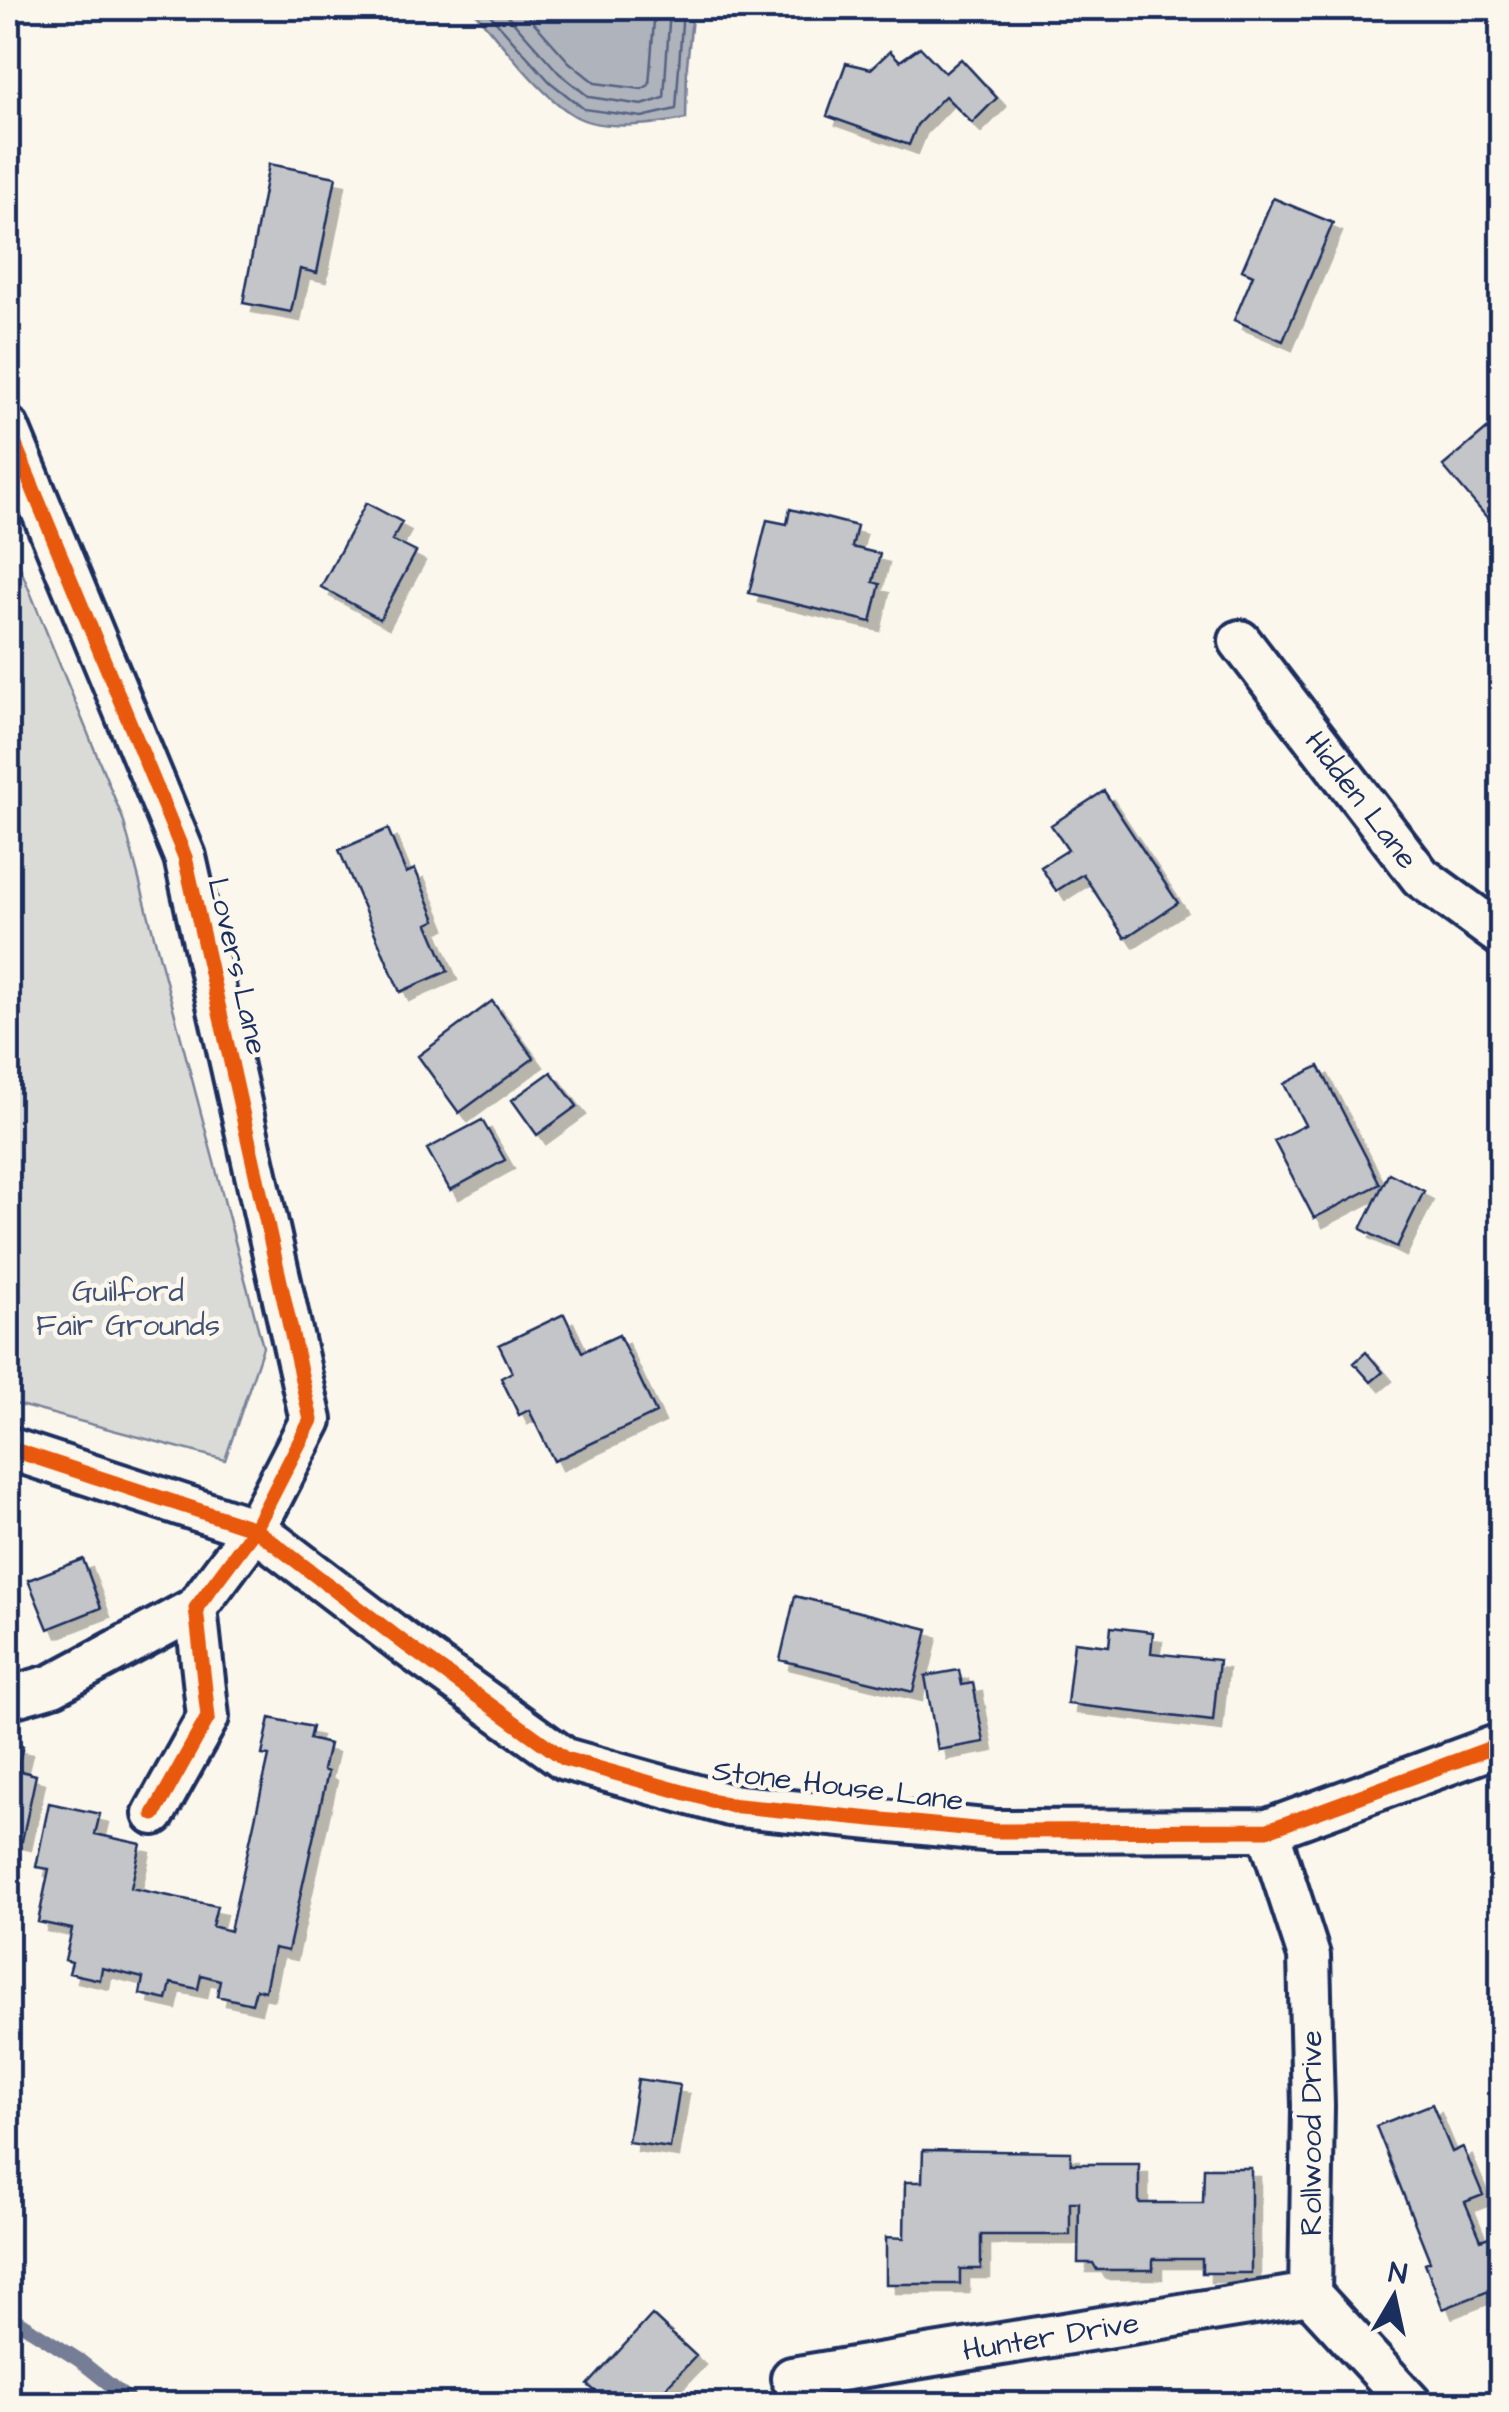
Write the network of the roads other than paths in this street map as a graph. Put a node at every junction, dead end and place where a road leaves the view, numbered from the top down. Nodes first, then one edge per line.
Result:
1 (8, 428) edge
2 (1240, 642) dead end
3 (1502, 936) edge
4 (8, 1448) edge
5 (254, 1529) junction
6 (196, 1608) junction
7 (8, 1698) edge
8 (1502, 1744) edge
9 (154, 1814) dead end
10 (1268, 1830) junction
11 (1310, 2294) junction
12 (792, 2378) dead end
13 (1411, 2404) edge

1 - 5 street, Lovers Lane
2 - 3 street, Hidden Lane
4 - 5 street, Stone House Lane
5 - 6 street, Lovers Lane
5 - 10 street, Stone House Lane
6 - 7 street
6 - 9 street
8 - 10 street, Stone House Lane
10 - 11 street, Rollwood Drive
11 - 12 street, Hunter Drive
11 - 13 street

